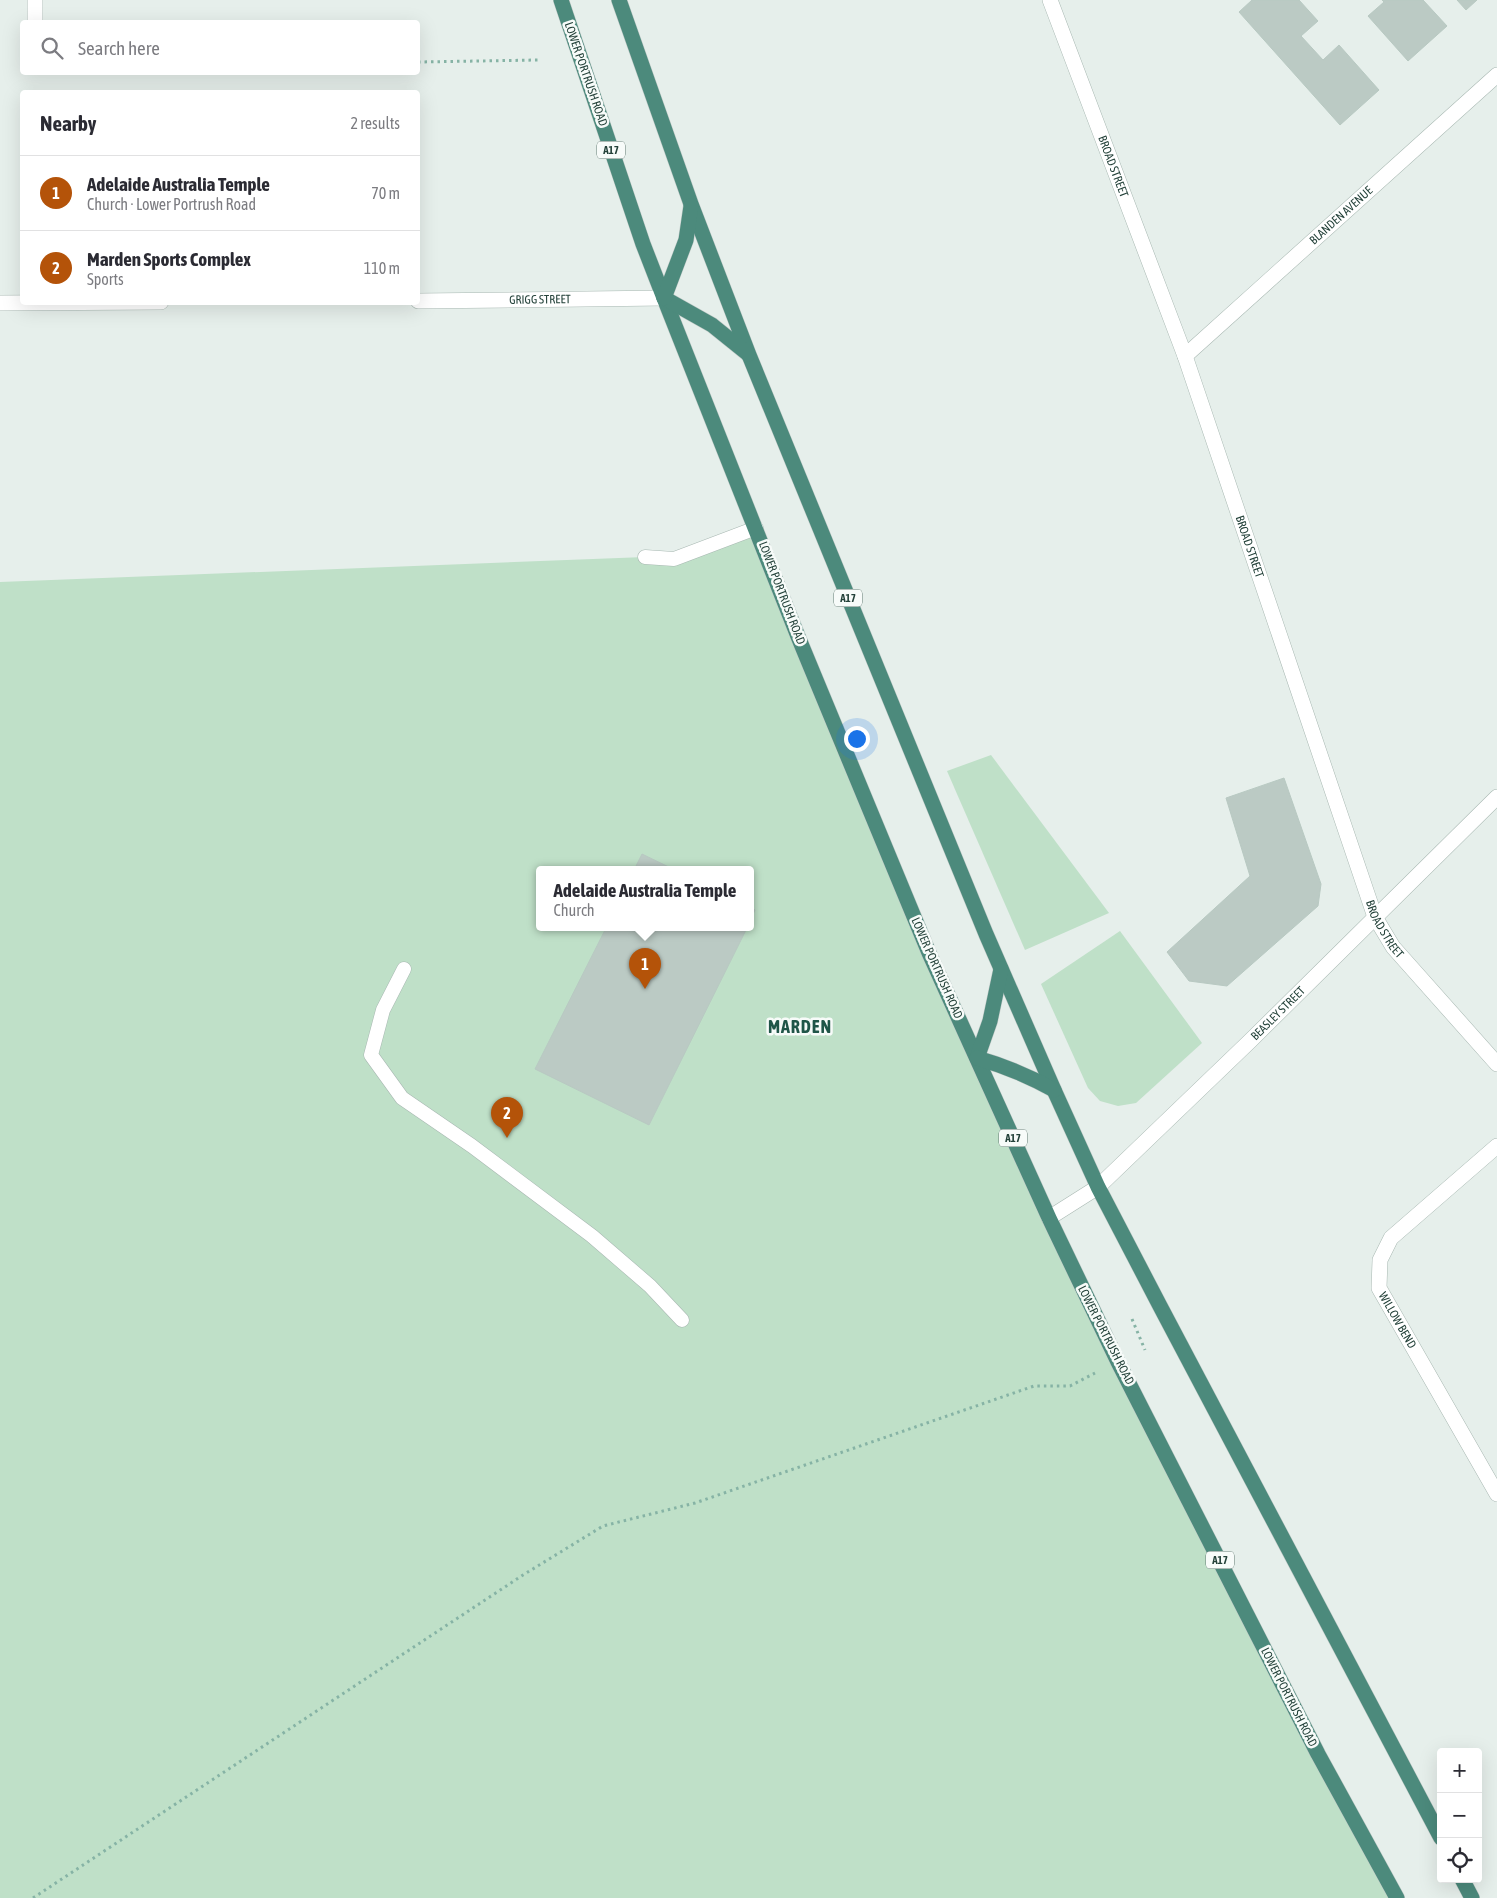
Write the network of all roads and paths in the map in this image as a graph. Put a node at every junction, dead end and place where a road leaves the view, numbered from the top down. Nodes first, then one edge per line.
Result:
1 (35, 0) edge
2 (561, 0) edge
3 (619, 0) edge
4 (1050, 0) edge
5 (35, 20) dead end
6 (538, 60) dead end
7 (420, 62) edge
8 (1497, 75) edge
9 (691, 204) junction
10 (664, 298) junction
11 (420, 302) edge
12 (0, 303) edge
13 (20, 303) edge
14 (749, 355) junction
15 (1185, 356) junction
16 (756, 528) junction
17 (645, 557) dead end
18 (1497, 797) edge
19 (1376, 917) junction
20 (1001, 969) junction
21 (404, 970) dead end
22 (977, 1058) junction
23 (1497, 1064) edge
24 (1054, 1090) junction
25 (1497, 1146) edge
26 (1098, 1187) junction
27 (1049, 1218) junction
28 (1132, 1319) dead end
29 (682, 1320) dead end
30 (1144, 1350) dead end
31 (1118, 1362) junction
32 (1497, 1494) edge
33 (1437, 1830) edge
34 (1464, 1883) edge
35 (32, 1898) edge
36 (1397, 1898) edge
37 (1472, 1898) edge

1 - 5 street
2 - 10 highway, LOWER PORTRUSH ROAD / A17
3 - 9 highway, A17
4 - 15 street, BROAD STREET
6 - 7 path
8 - 15 street, BLANDEN AVENUE
9 - 10 highway
9 - 14 highway, A17
10 - 11 street, GRIGG STREET
10 - 14 highway
10 - 16 highway, LOWER PORTRUSH ROAD / A17
12 - 13 street
14 - 20 highway, A17
15 - 19 street, BROAD STREET
16 - 17 lane
16 - 22 highway, LOWER PORTRUSH ROAD / A17
18 - 19 street, BEASLEY STREET
19 - 23 street, BROAD STREET
19 - 26 street, BEASLEY STREET
20 - 22 highway
20 - 24 highway, A17
21 - 29 lane
22 - 24 highway
22 - 27 highway, LOWER PORTRUSH ROAD / A17
24 - 26 highway, A17
25 - 32 street, WILLOW BEND
26 - 27 street, BEASLEY STREET
26 - 33 highway, A17
27 - 31 highway, LOWER PORTRUSH ROAD / A17
28 - 30 path
31 - 35 path
31 - 36 highway, LOWER PORTRUSH ROAD / A17
34 - 37 highway

